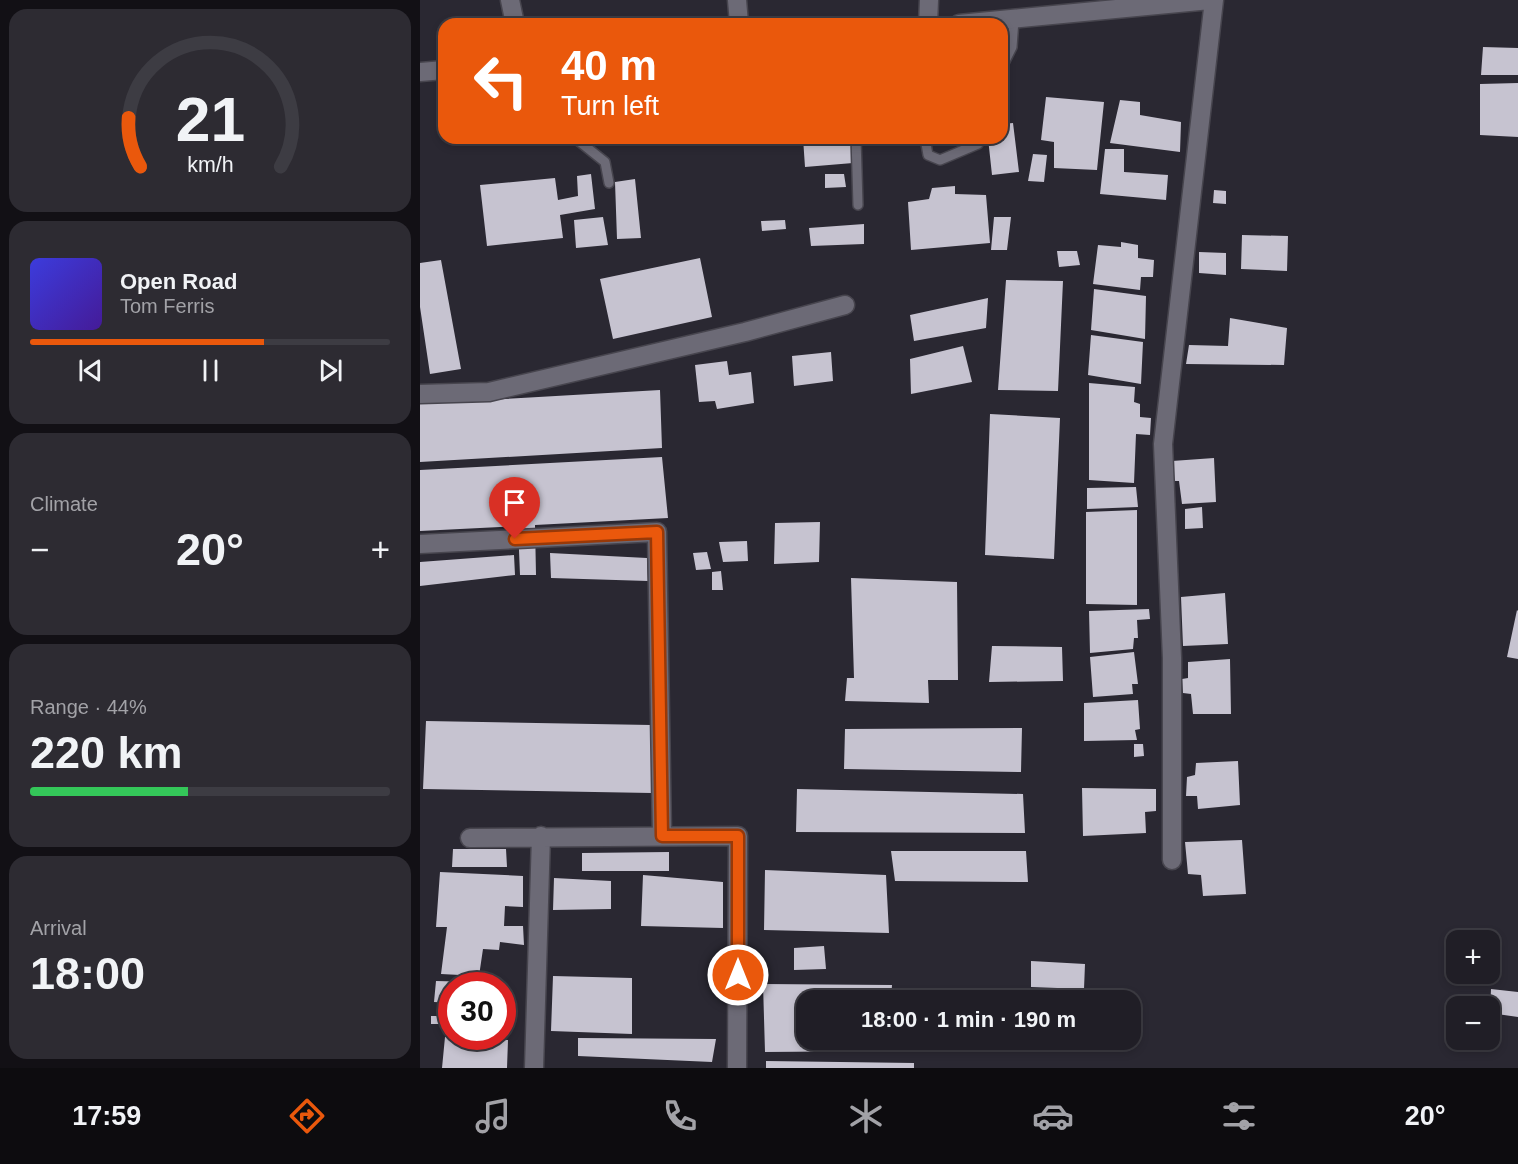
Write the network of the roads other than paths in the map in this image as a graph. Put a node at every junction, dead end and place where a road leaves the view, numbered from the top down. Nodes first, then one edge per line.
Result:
1 (510, 0) edge
2 (737, 0) edge
3 (929, 0) edge
4 (1212, 0) edge
5 (514, 18) edge
6 (738, 18) edge
7 (928, 18) edge
8 (1008, 20) edge
9 (1014, 20) junction
10 (1008, 55) edge
11 (438, 70) edge
12 (420, 72) edge
13 (582, 144) edge
14 (856, 144) edge
15 (926, 144) edge
16 (978, 144) dead end
17 (609, 183) dead end
18 (858, 206) dead end
19 (845, 305) dead end
20 (420, 394) edge
21 (420, 544) edge
22 (541, 836) junction
23 (662, 836) junction
24 (470, 838) dead end
25 (1172, 860) dead end
26 (534, 1068) edge
27 (737, 1068) edge

1 - 5 street
2 - 6 street
3 - 7 street
4 - 9 street
4 - 25 street
8 - 9 street
9 - 10 lane
11 - 12 street
13 - 17 lane
14 - 18 lane
15 - 16 lane
19 - 20 street
21 - 23 street
22 - 23 street
22 - 24 street
22 - 26 street
23 - 27 street

